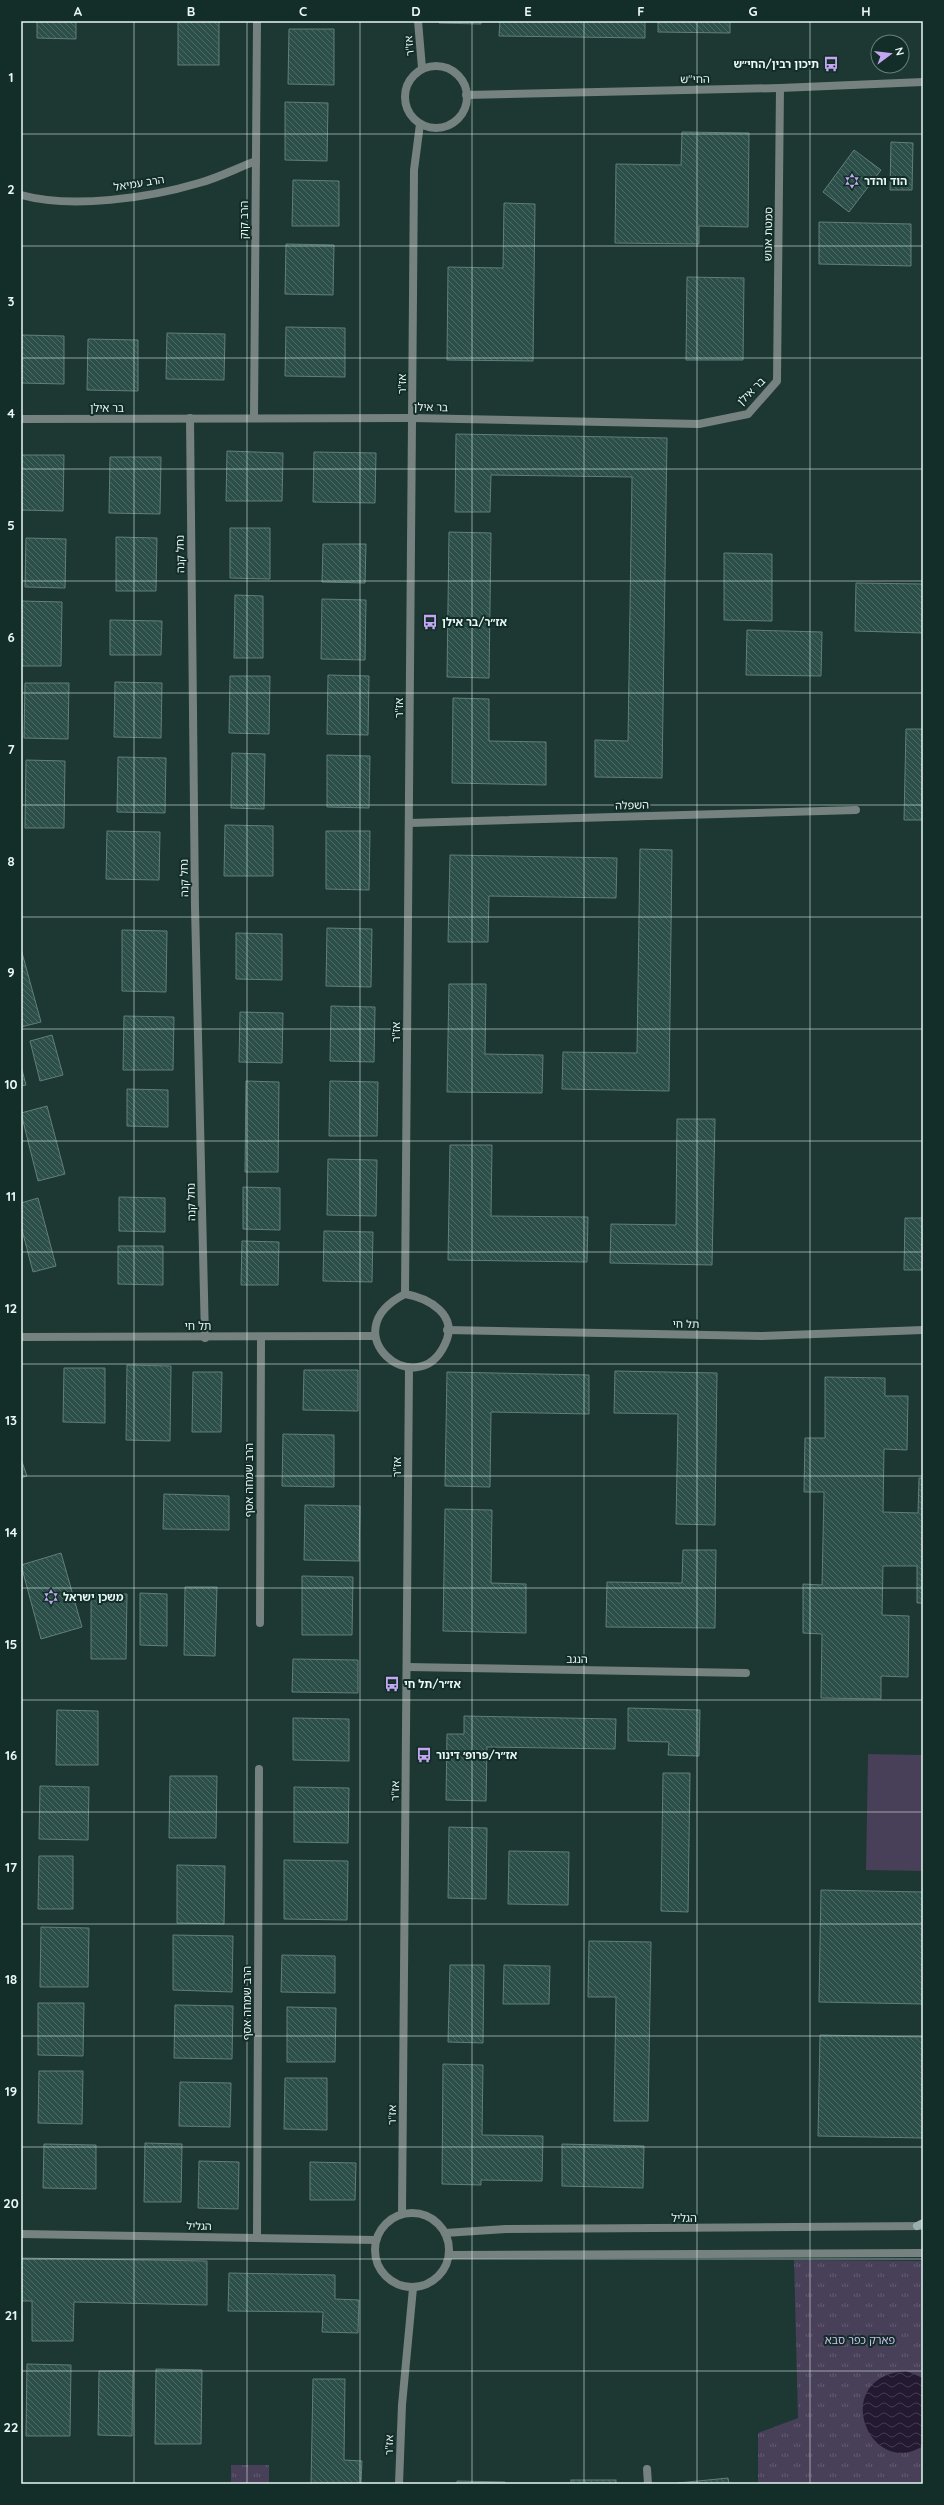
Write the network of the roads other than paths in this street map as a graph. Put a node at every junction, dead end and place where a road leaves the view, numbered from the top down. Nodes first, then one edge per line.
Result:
1 (257, 21) edge
2 (418, 21) edge
3 (422, 68) junction
4 (923, 82) edge
5 (780, 88) junction
6 (466, 95) junction
7 (420, 124) junction
8 (256, 161) junction
9 (21, 195) edge
10 (777, 381) joint
11 (190, 418) junction
12 (254, 418) junction
13 (412, 418) junction
14 (21, 419) edge
15 (856, 810) dead end
16 (409, 823) junction
17 (405, 1294) junction
18 (448, 1330) junction
19 (923, 1330) edge
20 (375, 1336) junction
21 (21, 1337) edge
22 (261, 1337) junction
23 (205, 1338) junction
24 (409, 1368) junction
25 (260, 1623) dead end
26 (407, 1667) junction
27 (746, 1673) dead end
28 (259, 1769) dead end
29 (402, 2214) junction
30 (921, 2225) edge
31 (445, 2233) junction
32 (21, 2234) edge
33 (257, 2238) junction
34 (376, 2240) junction
35 (923, 2253) edge
36 (450, 2255) junction
37 (413, 2288) junction
38 (647, 2469) dead end
39 (399, 2484) edge
40 (648, 2484) edge

1 - 8 street, הרב קוק
2 - 3 street, אז"ר
3 - 6 street
3 - 7 street
4 - 5 street, החי"ש
5 - 6 street, החי"ש
5 - 10 street, סמטת אנוש
6 - 7 street
7 - 13 street, אז"ר
8 - 9 street, הרב עמיאל
8 - 12 street, הרב קוק
10 - 13 street, בר אילן
11 - 12 street, בר אילן
11 - 14 street, בר אילן
11 - 23 street, נחל קנה
12 - 13 street, בר אילן
13 - 16 street, אז"ר
15 - 16 street, השפלה
16 - 17 street, אז"ר
17 - 18 street
17 - 20 street
18 - 19 street, תל חי
18 - 24 street
20 - 22 street, תל חי
20 - 24 street
21 - 23 street, תל חי
22 - 23 street, תל חי
22 - 25 street, הרב שמחה אסף
24 - 26 street, אז"ר
26 - 27 street, הנגב
26 - 29 street, אז"ר
28 - 33 street, הרב שמחה אסף
29 - 31 street
29 - 34 street
30 - 31 street, הגליל
31 - 36 street
32 - 33 street, הגליל
33 - 34 street, הגליל
34 - 37 street
35 - 36 street
36 - 37 street
37 - 39 street, אז"ר
38 - 40 street

